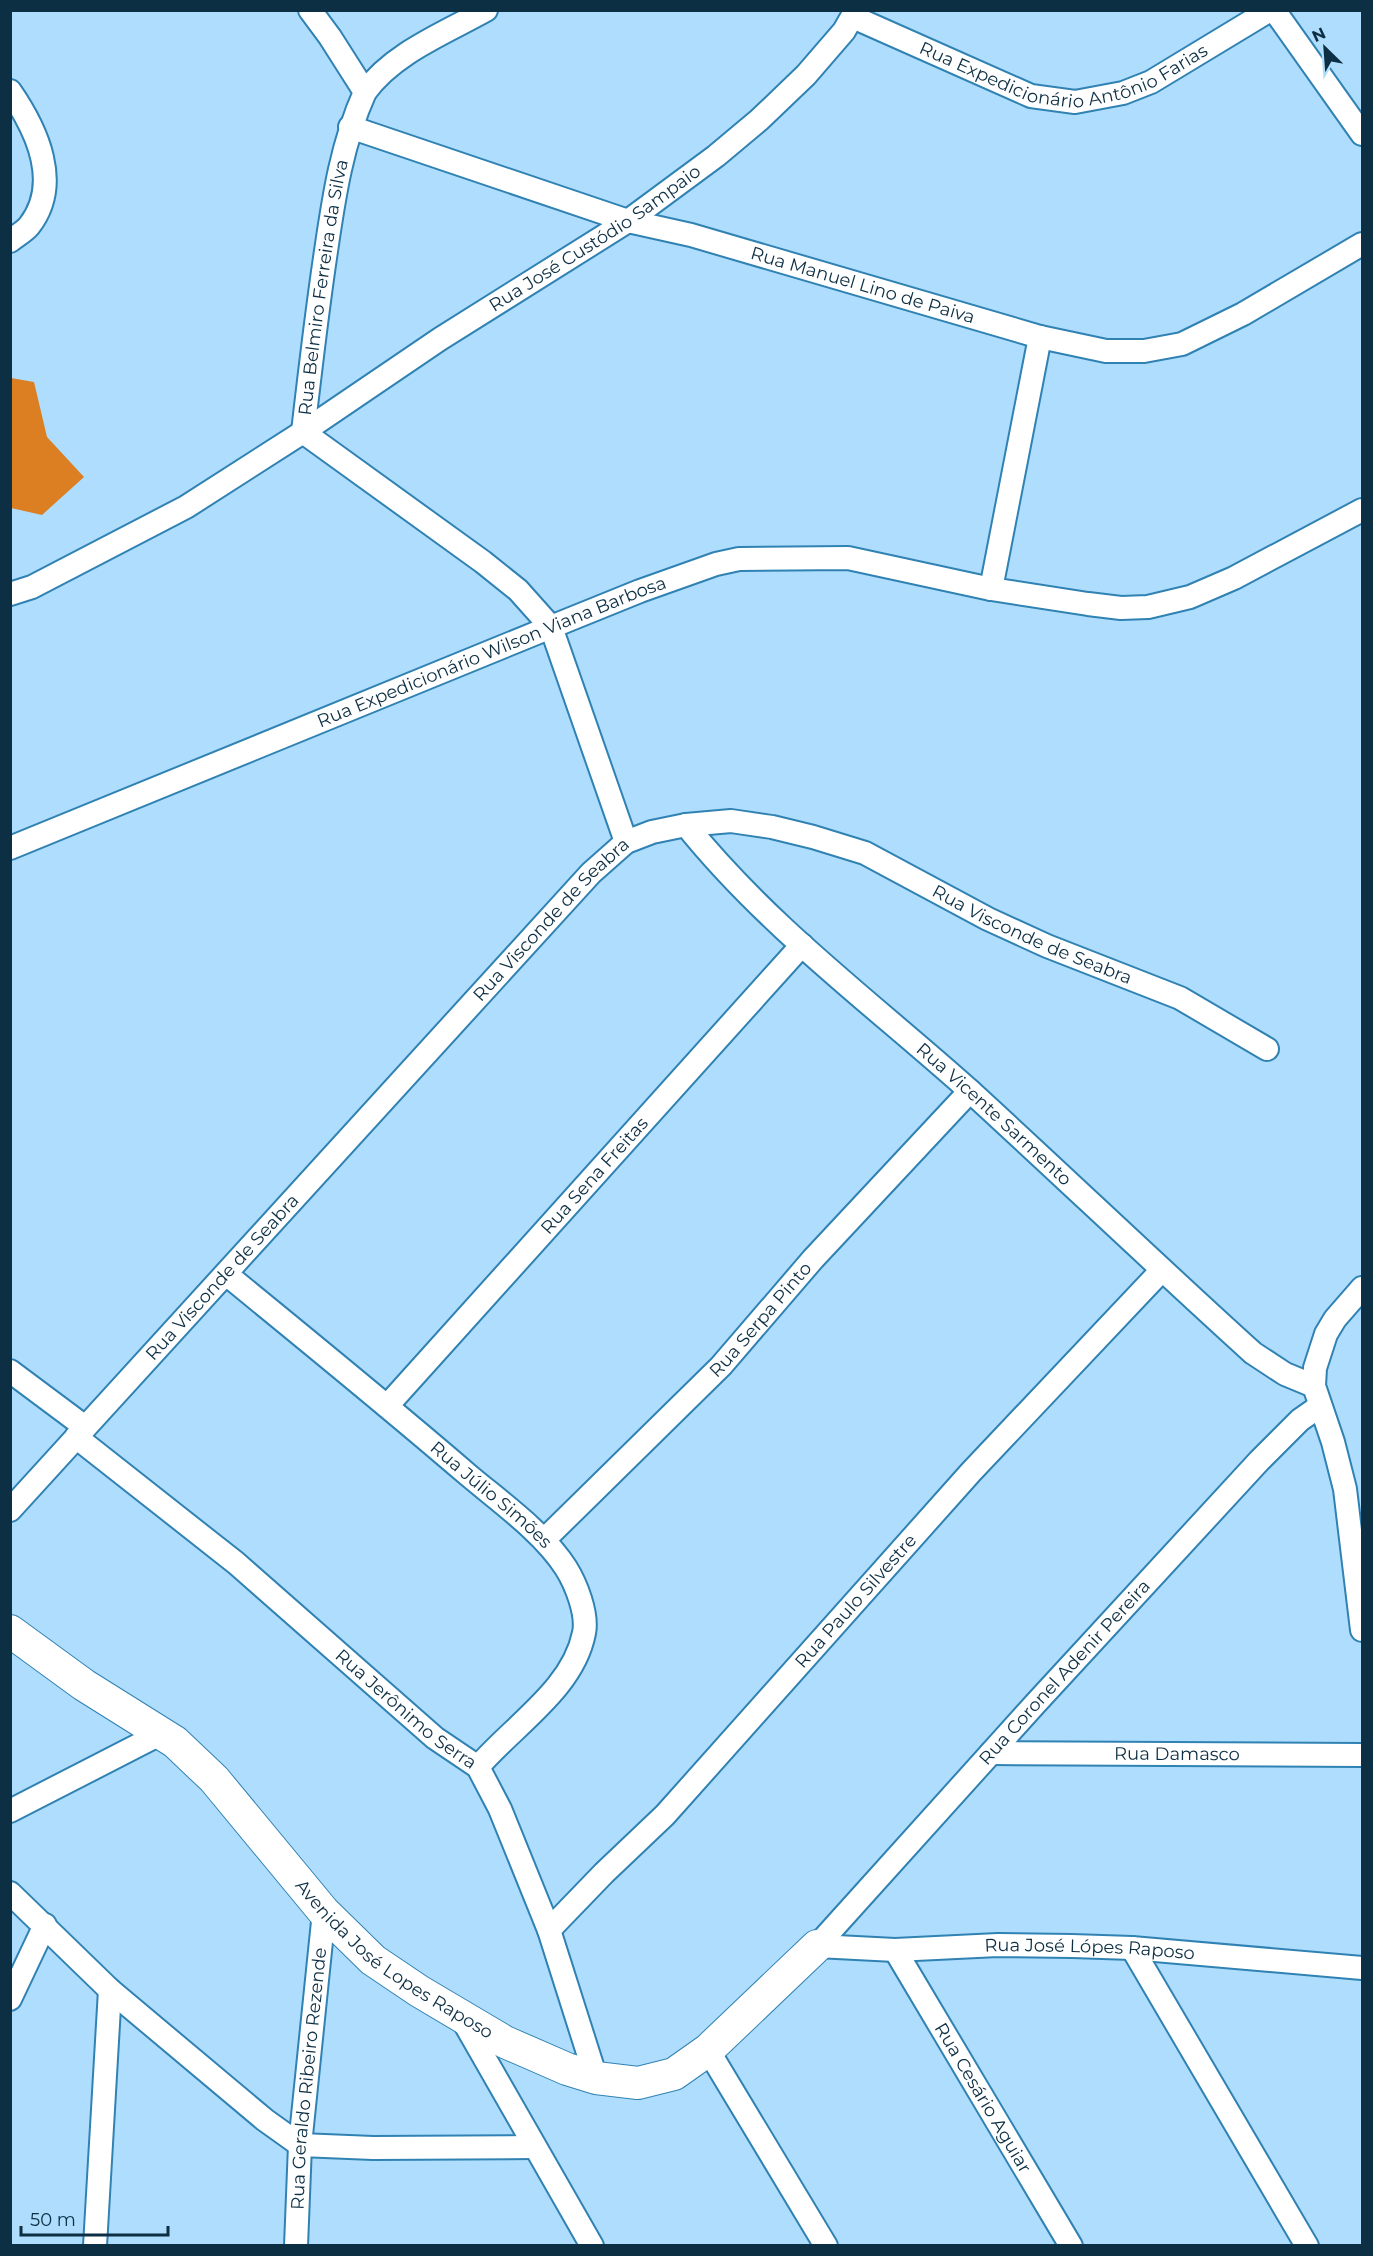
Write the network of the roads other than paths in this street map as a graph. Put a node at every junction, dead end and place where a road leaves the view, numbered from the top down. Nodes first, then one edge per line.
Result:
1 (310, 10) edge
2 (486, 10) edge
3 (1272, 10) edge
4 (854, 14) edge
5 (10, 91) edge
6 (365, 92) junction
7 (350, 127) junction
8 (1362, 134) edge
9 (628, 221) junction
10 (10, 241) edge
11 (1362, 244) edge
12 (1040, 337) junction
13 (303, 432) junction
14 (1362, 510) edge
15 (991, 589) junction
16 (10, 594) edge
17 (551, 627) junction
18 (686, 825) junction
19 (626, 842) junction
20 (10, 848) edge
21 (802, 945) junction
22 (1267, 1049) dead end
23 (970, 1091) junction
24 (1162, 1270) junction
25 (226, 1274) junction
26 (1362, 1288) edge
27 (10, 1371) edge
28 (1317, 1396) junction
29 (387, 1406) junction
30 (81, 1432) junction
31 (10, 1510) edge
32 (544, 1540) junction
33 (1362, 1630) edge
34 (10, 1631) edge
35 (162, 1733) junction
36 (991, 1753) junction
37 (1362, 1755) edge
38 (478, 1767) junction
39 (10, 1811) edge
40 (10, 1893) edge
41 (324, 1912) junction
42 (45, 1925) junction
43 (549, 1930) junction
44 (817, 1946) junction
45 (1132, 1948) junction
46 (896, 1950) junction
47 (1362, 1968) edge
48 (110, 1990) junction
49 (10, 1999) edge
50 (460, 2016) junction
51 (708, 2050) junction
52 (596, 2078) junction
53 (300, 2145) junction
54 (534, 2147) junction
55 (95, 2246) edge
56 (296, 2246) edge
57 (592, 2246) edge
58 (826, 2246) edge
59 (1071, 2246) edge
60 (1307, 2246) edge

1 - 6 street
2 - 6 street, Rua Belmiro Ferreira da Silva
3 - 4 street, Rua Expedicionário Antônio Farias
3 - 8 street
4 - 9 street, Rua José Custódio Sampaio
5 - 10 street
6 - 7 street, Rua Belmiro Ferreira da Silva
7 - 9 street, Rua Manuel Lino de Paiva
7 - 13 street, Rua Belmiro Ferreira da Silva
9 - 12 street, Rua Manuel Lino de Paiva
9 - 13 street, Rua José Custódio Sampaio
11 - 12 street, Rua Manuel Lino de Paiva
12 - 15 street
13 - 16 street, Rua Belmiro Ferreira da Silva
13 - 17 street
14 - 15 street, Rua Expedicionário Wilson Viana Barbosa
15 - 17 street, Rua Expedicionário Wilson Viana Barbosa
17 - 19 street
17 - 20 street, Rua Expedicionário Wilson Viana Barbosa
18 - 19 street, Rua Visconde de Seabra
18 - 21 street, Rua Vicente Sarmento
18 - 22 street, Rua Visconde de Seabra
19 - 25 street, Rua Visconde de Seabra
21 - 23 street, Rua Vicente Sarmento
21 - 29 street, Rua Sena Freitas
23 - 24 street, Rua Vicente Sarmento
23 - 32 street, Rua Serpa Pinto
24 - 28 street, Rua Vicente Sarmento
24 - 43 street, Rua Paulo Silvestre
25 - 29 street, Rua Júlio Simões
25 - 30 street, Rua Visconde de Seabra
26 - 28 street
27 - 30 street, Rua Jerônimo Serra
28 - 33 street
28 - 36 street, Rua Coronel Adenir Pereira
29 - 32 street, Rua Júlio Simões
30 - 31 street, Rua Visconde de Seabra
30 - 38 street, Rua Jerônimo Serra
32 - 38 street, Rua Júlio Simões
34 - 35 street, Avenida José Lopes Raposo
35 - 39 street
35 - 41 street, Avenida José Lopes Raposo
36 - 37 street, Rua Damasco
36 - 44 street, Rua Coronel Adenir Pereira
38 - 43 street, Rua Jerônimo Serra
40 - 42 street
41 - 50 street, Avenida José Lopes Raposo
41 - 53 street, Rua Geraldo Ribeiro Rezende
42 - 48 street
42 - 49 street
43 - 52 street, Rua Jerônimo Serra
44 - 46 street, Rua José Lópes Raposo
44 - 51 street, Avenida José Lopes Raposo
45 - 46 street, Rua José Lópes Raposo
45 - 47 street, Rua José Lópes Raposo
45 - 60 street
46 - 59 street, Rua Cesário Aguiar
48 - 53 street
48 - 55 street
50 - 52 street, Avenida José Lopes Raposo
50 - 54 street
51 - 52 street, Avenida José Lopes Raposo
51 - 58 street
53 - 54 street
53 - 56 street, Rua Geraldo Ribeiro Rezende
54 - 57 street

